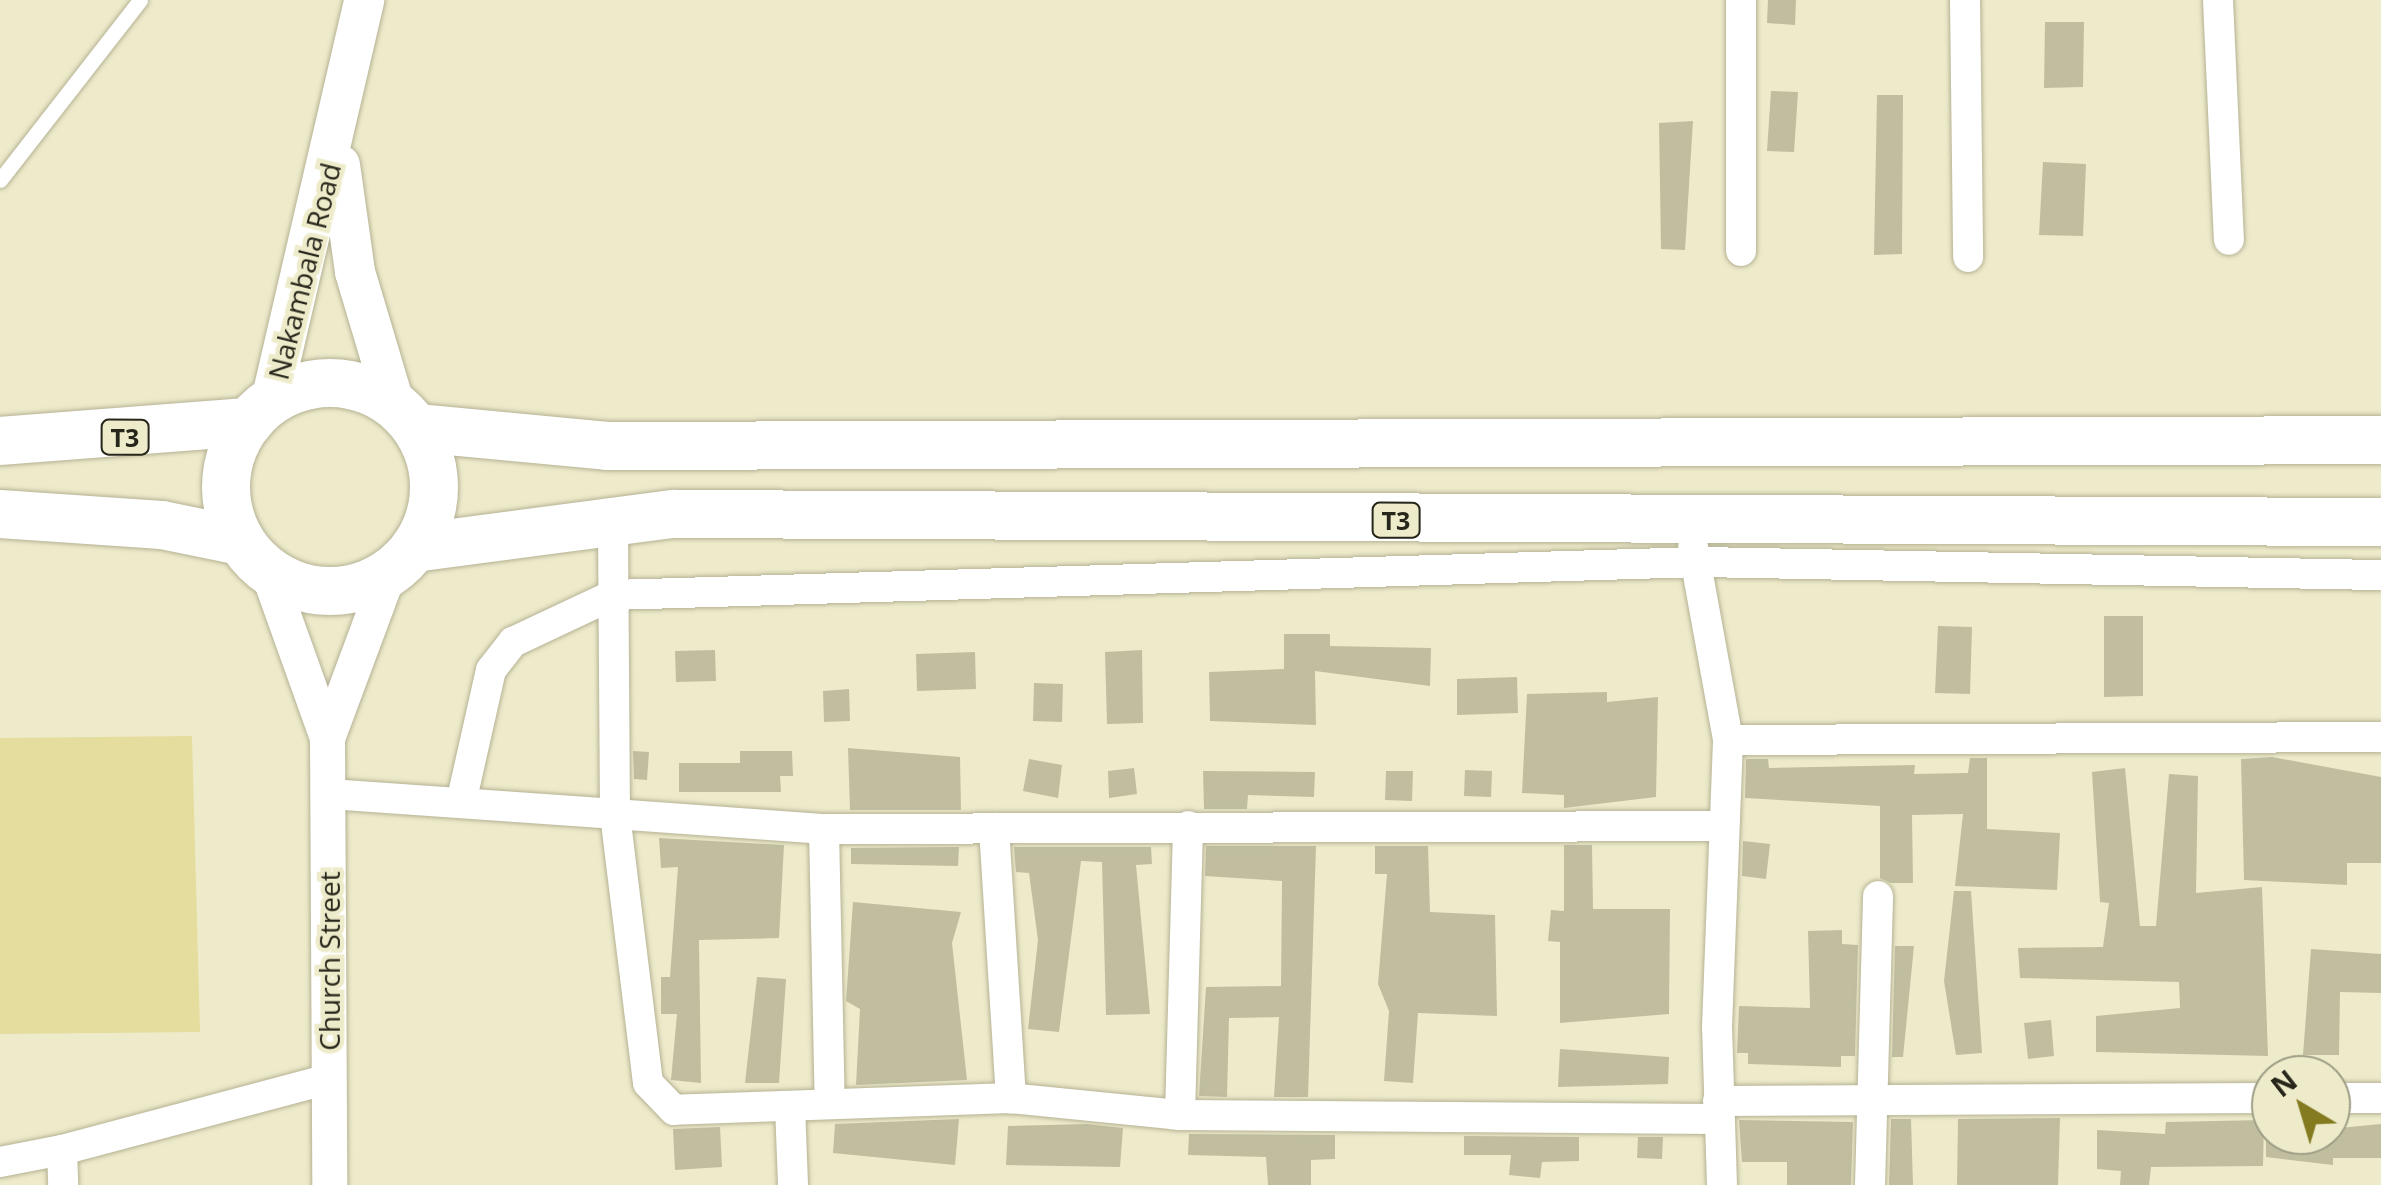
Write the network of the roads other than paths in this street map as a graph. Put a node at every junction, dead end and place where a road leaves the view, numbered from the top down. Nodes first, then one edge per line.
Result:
1 (140, 0) edge
2 (364, 0) edge
3 (1740, 0) edge
4 (1965, 0) edge
5 (2218, 0) edge
6 (337, 141) junction
7 (0, 180) edge
8 (2229, 240) dead end
9 (1741, 251) dead end
10 (1968, 257) dead end
11 (260, 411) junction
12 (405, 416) junction
13 (2381, 440) edge
14 (0, 441) edge
15 (0, 514) edge
16 (613, 518) junction
17 (2381, 522) edge
18 (1691, 542) junction
19 (254, 556) junction
20 (401, 561) junction
21 (2381, 575) edge
22 (613, 595) junction
23 (2381, 737) edge
24 (327, 738) junction
25 (1728, 740) junction
26 (330, 794) junction
27 (460, 803) junction
28 (616, 814) junction
29 (1188, 826) junction
30 (1723, 826) junction
31 (994, 828) junction
32 (824, 829) junction
33 (1878, 896) dead end
34 (329, 1079) junction
35 (1011, 1098) junction
36 (2251, 1098) edge
37 (2351, 1098) edge
38 (2381, 1098) edge
39 (1868, 1100) junction
40 (830, 1104) junction
41 (790, 1106) junction
42 (1718, 1110) junction
43 (1180, 1115) junction
44 (62, 1150) junction
45 (0, 1162) edge
46 (63, 1185) edge
47 (329, 1185) edge
48 (792, 1185) edge
49 (1722, 1185) edge
50 (1870, 1185) edge

1 - 7 lane
2 - 6 main road, Nakambala Road
3 - 9 street
4 - 10 street
5 - 8 street
6 - 11 main road, Nakambala Road
6 - 12 main road, Nakambala Road
11 - 12 highway
11 - 14 highway, T3
11 - 19 highway
12 - 13 highway
12 - 20 highway
15 - 19 highway
16 - 18 highway, T3
16 - 20 highway, T3
16 - 22 street
17 - 18 highway, T3
18 - 21 street
18 - 22 street
18 - 25 street
19 - 20 highway
19 - 24 street
20 - 24 street
22 - 27 street
22 - 28 street
23 - 25 street
24 - 26 street, Church Street
25 - 30 street
26 - 27 street
26 - 34 street, Church Street
27 - 28 street
28 - 32 street
28 - 41 street
29 - 30 street
29 - 31 street
29 - 43 street
30 - 42 street
31 - 32 street
31 - 35 street
32 - 40 street
33 - 39 street
34 - 44 street
34 - 47 street, Church Street
35 - 40 street
35 - 43 street
36 - 39 street
37 - 38 street
39 - 42 street
39 - 50 street
40 - 41 street
41 - 48 street
42 - 43 street
42 - 49 street
44 - 45 street
44 - 46 street

